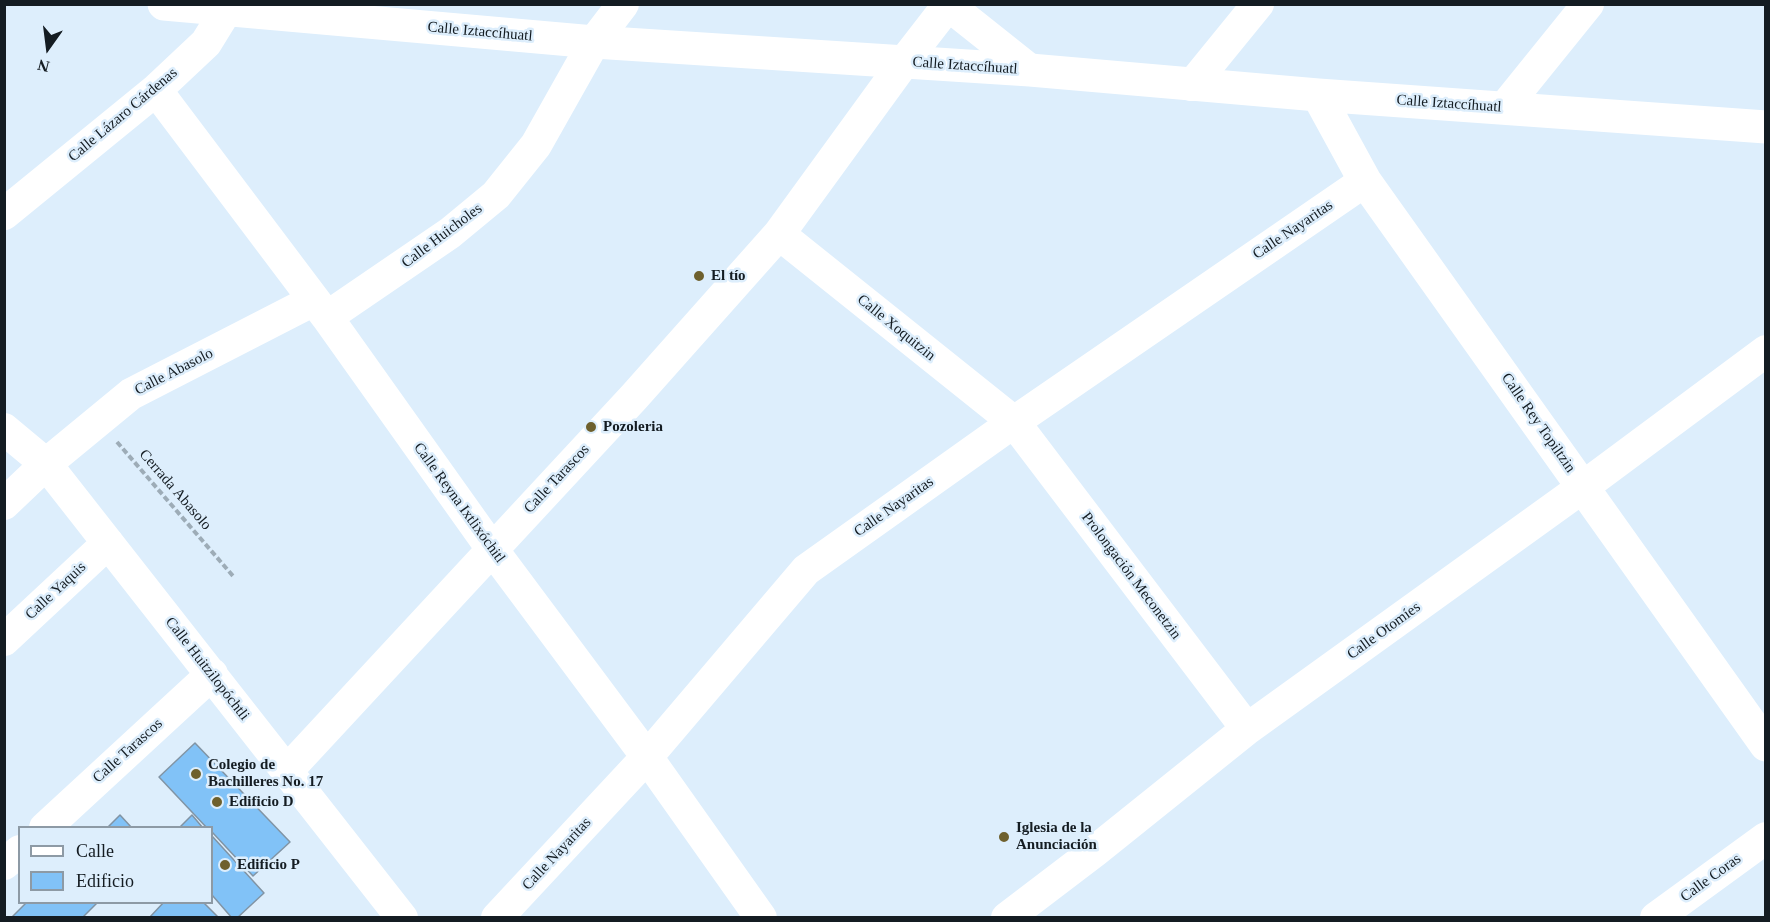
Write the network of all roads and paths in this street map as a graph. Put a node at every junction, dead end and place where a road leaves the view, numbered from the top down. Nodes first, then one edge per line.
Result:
1 (164, 4) edge
2 (623, 4) edge
3 (1258, 4) edge
4 (1588, 4) edge
5 (948, 5) edge
6 (228, 7) edge
7 (594, 42) junction
8 (904, 62) junction
9 (1030, 70) junction
10 (1192, 85) junction
11 (156, 90) junction
12 (1318, 95) junction
13 (1504, 108) junction
14 (1766, 127) edge
15 (1365, 181) junction
16 (4, 214) edge
17 (779, 234) junction
18 (321, 308) junction
19 (1766, 351) edge
20 (99, 421) junction
21 (1014, 422) junction
22 (4, 429) edge
23 (46, 464) junction
24 (1583, 487) junction
25 (4, 504) edge
26 (108, 543) junction
27 (492, 549) junction
28 (233, 576) dead end
29 (4, 640) edge
30 (212, 674) junction
31 (1247, 729) junction
32 (1766, 745) edge
33 (648, 757) junction
34 (286, 772) junction
35 (47, 826) edge
36 (1766, 838) edge
37 (18, 853) edge
38 (4, 864) edge
39 (402, 918) edge
40 (497, 918) edge
41 (761, 918) edge
42 (1007, 918) edge
43 (1656, 918) edge

1 - 6 street, Calle Iztaccíhuatl
2 - 7 street, Calle Huicholes
3 - 10 street
4 - 13 street
5 - 8 street, Calle Tarascos
5 - 9 street
6 - 7 street, Calle Iztaccíhuatl
6 - 11 street, Calle Lázaro Cárdenas
7 - 8 street, Calle Iztaccíhuatl
7 - 18 street, Calle Huicholes
8 - 9 street, Calle Iztaccíhuatl
8 - 17 street, Calle Tarascos
9 - 10 street, Calle Iztaccíhuatl
10 - 12 street, Calle Iztaccíhuatl
11 - 16 street, Calle Lázaro Cárdenas
11 - 18 street, Calle Reyna Ixtlixóchitl
12 - 13 street, Calle Iztaccíhuatl
12 - 15 street, Calle Rey Topiltzin
13 - 14 street, Calle Iztaccíhuatl
15 - 21 street, Calle Nayaritas
15 - 24 street, Calle Rey Topiltzin
17 - 21 street, Calle Xoquitzin
17 - 27 street, Calle Tarascos
18 - 20 street, Calle Abasolo
18 - 27 street, Calle Reyna Ixtlixóchitl
19 - 24 street, Calle Otomíes
20 - 23 street, Calle Abasolo
20 - 28 path, Cerrada Abasolo
21 - 31 street, Prolongación Meconetzin
21 - 33 street, Calle Nayaritas
22 - 23 street, Calle Huitzilopóchtli
23 - 25 street, Calle Abasolo
23 - 26 street, Calle Huitzilopóchtli
24 - 31 street, Calle Otomíes
24 - 32 street, Calle Rey Topiltzin
26 - 29 street, Calle Yaquis
26 - 30 street, Calle Huitzilopóchtli
27 - 33 street, Calle Reyna Ixtlixóchitl
27 - 34 street, Calle Tarascos
30 - 34 street, Calle Huitzilopóchtli
30 - 35 street, Calle Tarascos
31 - 42 street, Calle Otomíes
33 - 40 street, Calle Nayaritas
33 - 41 street, Calle Reyna Ixtlixóchitl
34 - 39 street, Calle Huitzilopóchtli
36 - 43 street, Calle Coras
37 - 38 street

